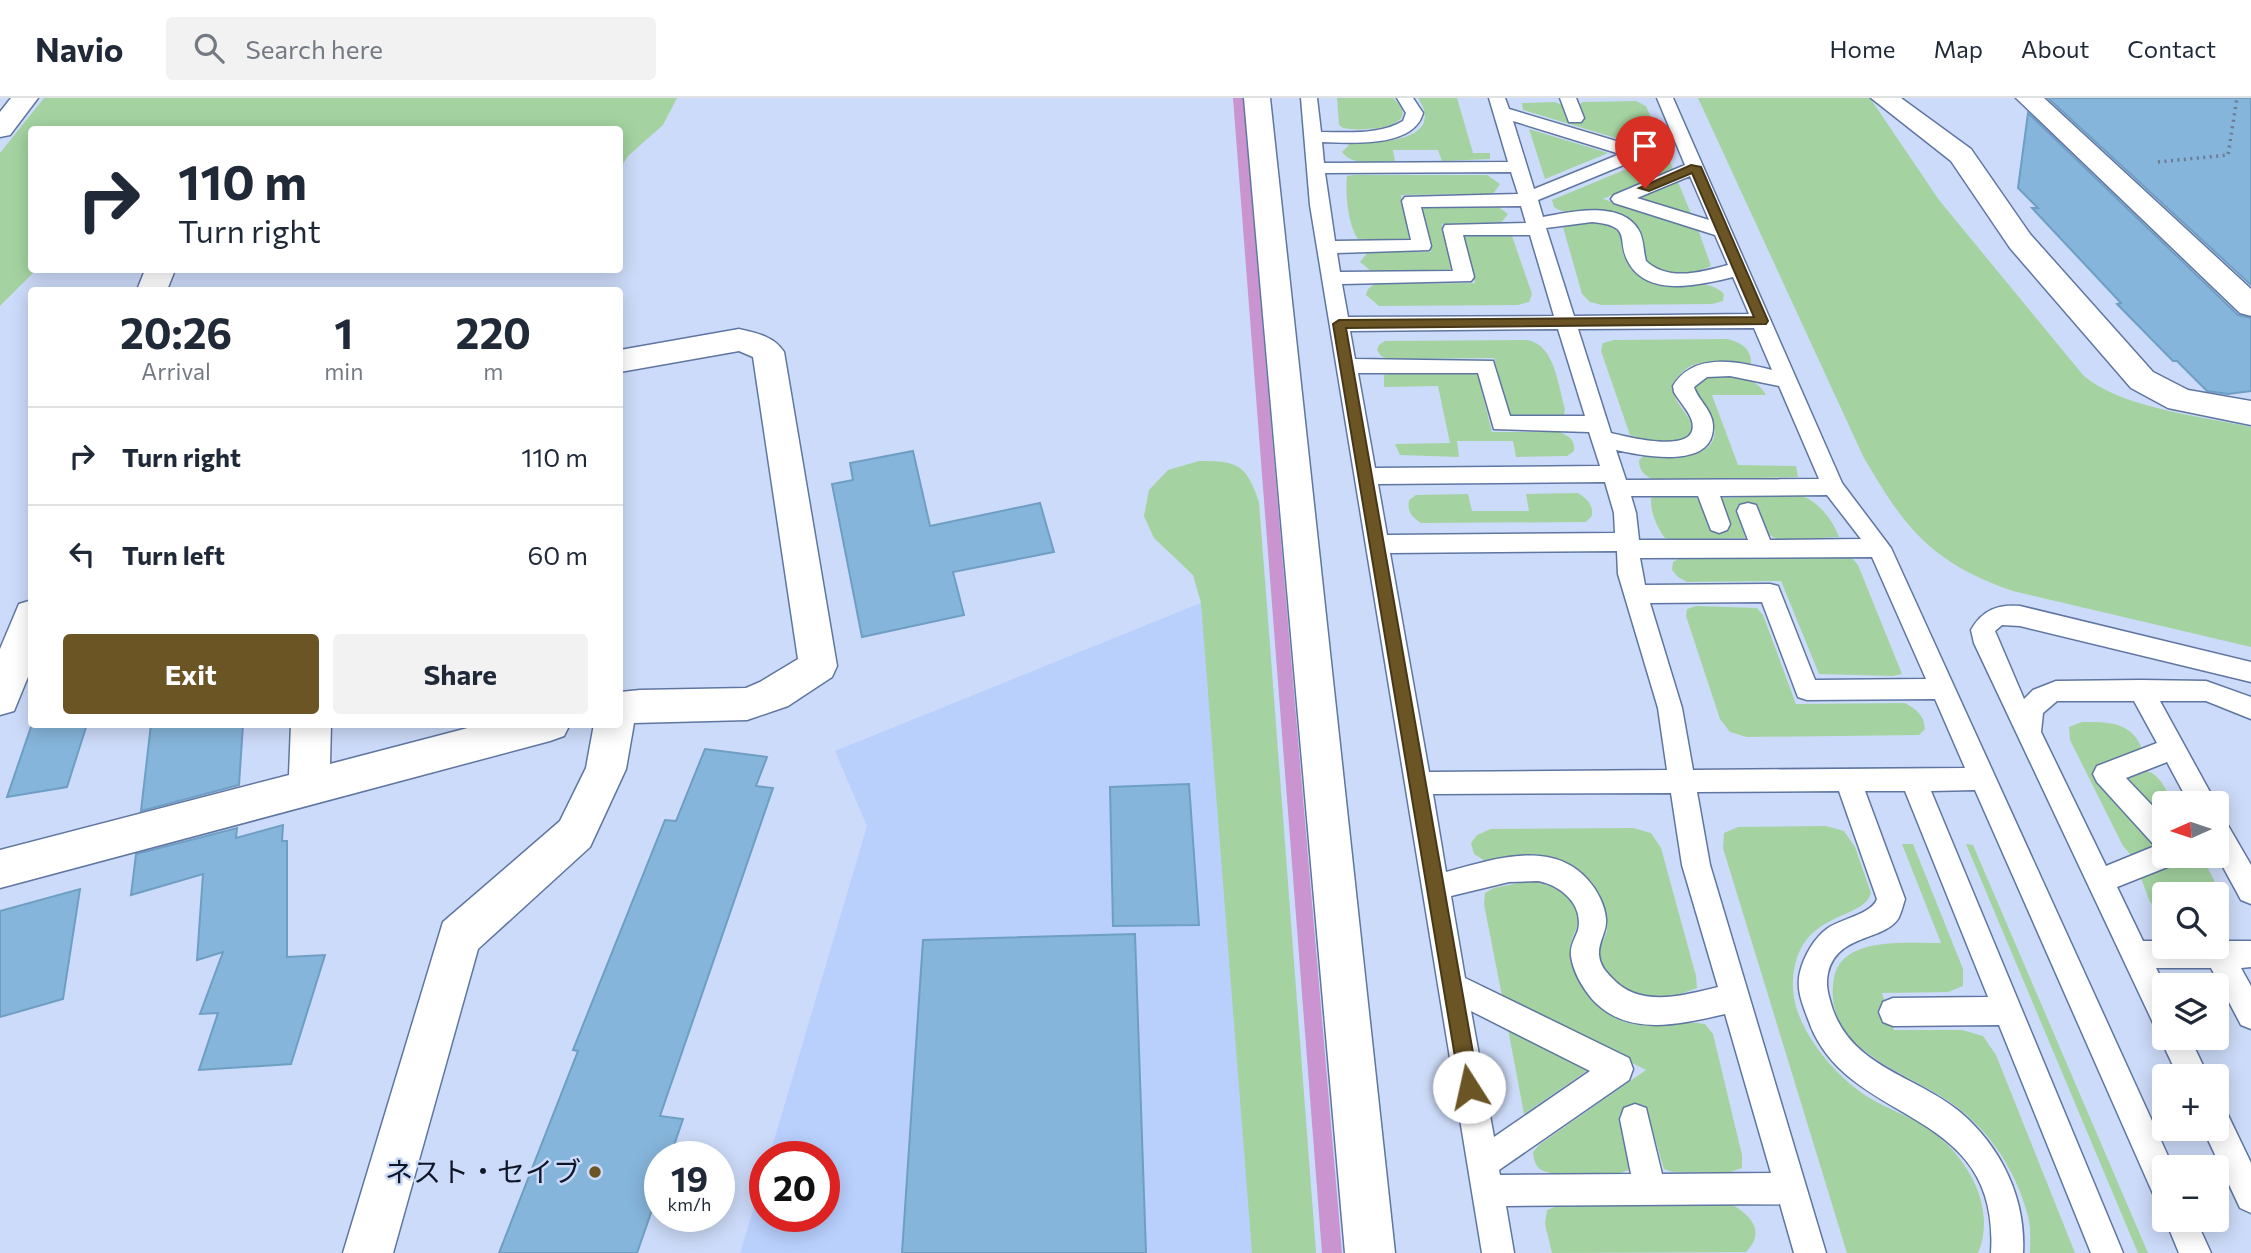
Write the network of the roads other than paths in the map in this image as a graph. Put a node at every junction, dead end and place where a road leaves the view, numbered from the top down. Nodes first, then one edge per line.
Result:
1 (25, 98) edge
2 (1257, 98) edge
3 (1309, 98) edge
4 (1405, 98) edge
5 (1568, 98) edge
6 (1665, 98) edge
7 (1884, 98) edge
8 (2030, 98) edge
9 (2038, 98) edge
10 (1499, 105) edge
11 (1575, 118) dead end
12 (0, 129) edge
13 (1312, 137) junction
14 (1517, 167) junction
15 (1695, 167) junction
16 (1315, 168) junction
17 (1528, 199) junction
18 (1536, 227) junction
19 (1723, 231) junction
20 (1326, 247) junction
21 (1739, 270) junction
22 (1331, 278) junction
23 (2251, 306) edge
24 (1762, 321) junction
25 (1566, 322) junction
26 (1339, 324) junction
27 (623, 360) edge
28 (1346, 366) junction
29 (1787, 380) junction
30 (2251, 413) edge
31 (1599, 431) junction
32 (1366, 476) junction
33 (1614, 481) junction
34 (1833, 487) junction
35 (1706, 488) junction
36 (1748, 511) dead end
37 (1718, 524) dead end
38 (1377, 544) junction
39 (1627, 546) junction
40 (1762, 548) junction
41 (1881, 548) junction
42 (1636, 594) junction
43 (28, 625) edge
44 (2220, 664) junction
45 (2251, 672) edge
46 (1944, 689) junction
47 (2141, 690) junction
48 (1, 693) edge
49 (2225, 695) junction
50 (2251, 708) edge
51 (623, 709) edge
52 (311, 728) edge
53 (535, 728) edge
54 (613, 728) edge
55 (2035, 747) junction
56 (2173, 748) junction
57 (1913, 779) junction
58 (1983, 779) junction
59 (1848, 780) junction
60 (1683, 782) junction
61 (1418, 783) junction
62 (309, 787) junction
63 (2196, 791) edge
64 (2152, 824) edge
65 (2230, 853) edge
66 (2152, 860) edge
67 (0, 869) edge
68 (2100, 881) junction
69 (1436, 887) junction
70 (2251, 891) edge
71 (2229, 954) edge
72 (2251, 954) edge
73 (2135, 955) junction
74 (2152, 955) edge
75 (2222, 959) edge
76 (1452, 986) junction
77 (2152, 990) edge
78 (1736, 997) junction
79 (2008, 1011) junction
80 (1893, 1012) dead end
81 (2251, 1015) edge
82 (1635, 1119) dead end
83 (2224, 1141) edge
84 (2152, 1156) edge
85 (1485, 1177) junction
86 (1791, 1188) junction
87 (1650, 1189) junction
88 (2251, 1197) edge
89 (2185, 1232) edge
90 (368, 1253) edge
91 (1370, 1253) edge
92 (1499, 1253) edge
93 (1810, 1253) edge
94 (2007, 1253) edge
95 (2107, 1253) edge
96 (2195, 1253) edge

1 - 12 street
2 - 91 street
3 - 13 lane
4 - 13 lane
5 - 11 lane
6 - 15 lane
7 - 30 street
8 - 9 street
8 - 23 street
10 - 14 lane
10 - 17 lane
13 - 16 lane
14 - 16 lane
14 - 17 lane
15 - 19 lane
15 - 19 lane
16 - 20 lane
17 - 18 lane
17 - 20 lane
18 - 21 lane
18 - 22 lane
18 - 25 lane
19 - 21 lane
20 - 22 lane
21 - 24 lane
22 - 26 lane
24 - 25 lane
24 - 29 lane
25 - 26 lane
25 - 31 lane
26 - 28 lane
27 - 51 street
28 - 31 lane
28 - 32 lane
29 - 31 lane
29 - 34 lane
31 - 33 lane
32 - 33 lane
32 - 38 lane
33 - 35 lane
33 - 39 lane
34 - 35 lane
34 - 41 lane
35 - 37 lane
36 - 40 lane
38 - 39 lane
38 - 61 lane
39 - 40 lane
39 - 42 lane
40 - 41 lane
41 - 46 lane
42 - 46 lane
42 - 60 lane
43 - 48 street
44 - 45 lane
44 - 49 lane
44 - 55 lane
46 - 58 lane
47 - 49 lane
47 - 55 lane
47 - 56 lane
49 - 50 lane
52 - 62 street
53 - 62 street
54 - 90 street
55 - 68 lane
56 - 63 lane
56 - 64 lane
57 - 58 lane
57 - 59 lane
57 - 79 lane
58 - 84 lane
59 - 60 lane
59 - 94 lane
60 - 61 lane
60 - 78 lane
61 - 69 lane
62 - 67 street
65 - 70 lane
66 - 68 lane
68 - 73 lane
69 - 76 lane
69 - 78 lane
71 - 72 lane
73 - 74 lane
73 - 77 lane
75 - 81 lane
76 - 85 lane
76 - 85 lane
78 - 86 lane
79 - 80 lane
79 - 95 lane
82 - 87 lane
83 - 88 lane
85 - 87 lane
85 - 92 lane
86 - 87 lane
86 - 93 lane
89 - 96 lane

